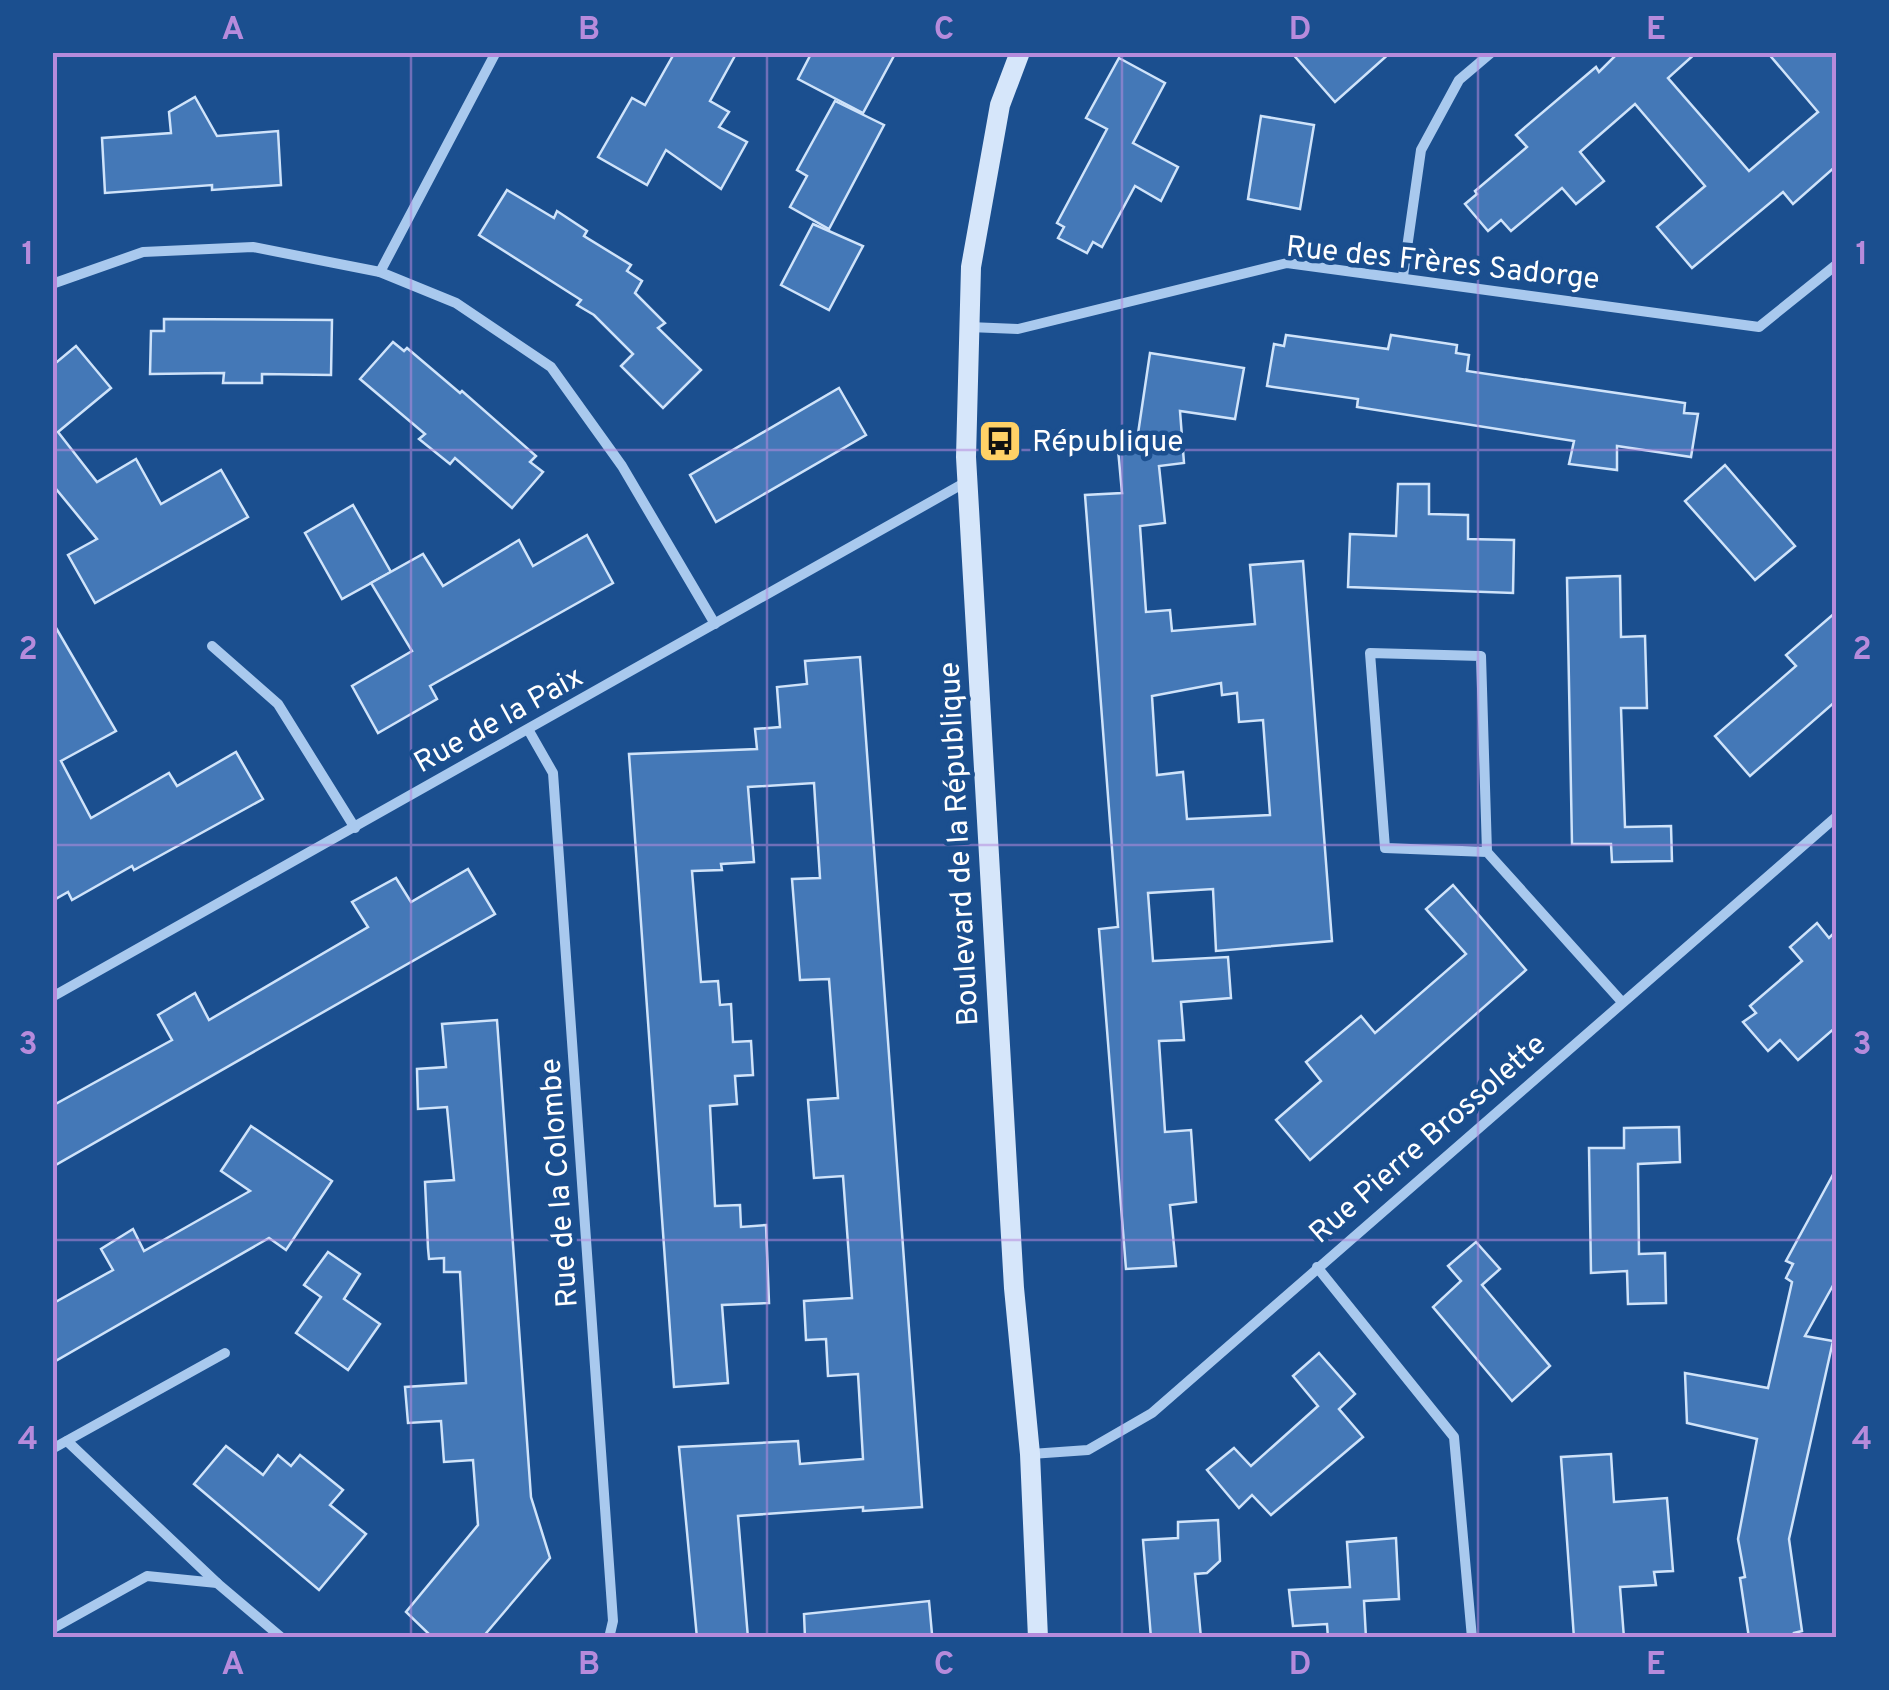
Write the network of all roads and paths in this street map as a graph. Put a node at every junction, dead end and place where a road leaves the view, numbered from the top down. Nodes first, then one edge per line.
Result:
1 (496, 52) edge
2 (1020, 52) edge
3 (1492, 52) edge
4 (1836, 265) edge
5 (380, 272) junction
6 (1403, 276) junction
7 (54, 280) edge
8 (968, 327) junction
9 (967, 482) junction
10 (715, 624) junction
11 (212, 646) dead end
12 (529, 731) junction
13 (1836, 817) edge
14 (355, 828) junction
15 (1487, 852) junction
16 (52, 997) edge
17 (1622, 1002) junction
18 (1317, 1267) junction
19 (225, 1354) dead end
20 (66, 1441) junction
21 (52, 1448) edge
22 (1030, 1454) junction
23 (217, 1583) junction
24 (52, 1629) edge
25 (282, 1638) edge
26 (610, 1638) edge
27 (1038, 1638) edge
28 (1472, 1638) edge

1 - 5 street
2 - 8 street, Boulevard de la République
3 - 6 street
4 - 6 street, Rue des Frères Sadorge
5 - 7 street
5 - 10 street
6 - 8 street, Rue des Frères Sadorge
8 - 9 street, Boulevard de la République
9 - 10 street, Rue de la Paix
9 - 22 street, Boulevard de la République
10 - 12 street, Rue de la Paix
11 - 14 street
12 - 14 street, Rue de la Paix
12 - 26 street, Rue de la Colombe
13 - 17 street, Rue Pierre Brossolette
14 - 16 street, Rue de la Paix
15 - 15 street
15 - 17 street
17 - 18 street, Rue Pierre Brossolette
18 - 22 street, Rue Pierre Brossolette
18 - 28 street
19 - 20 street
20 - 21 street
20 - 23 street
22 - 27 street, Boulevard de la République
23 - 24 street
23 - 25 street

